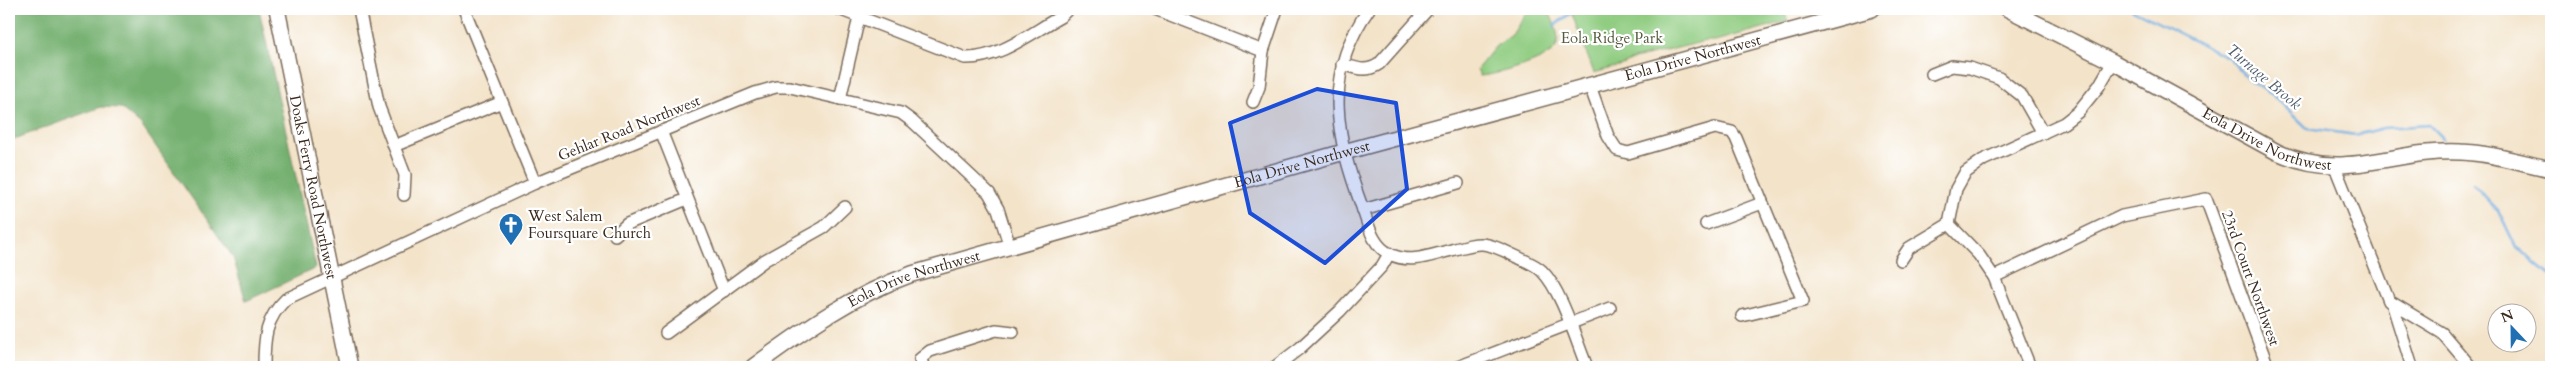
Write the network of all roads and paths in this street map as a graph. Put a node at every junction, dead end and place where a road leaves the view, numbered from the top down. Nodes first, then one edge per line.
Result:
1 (277, 9) edge
2 (359, 9) edge
3 (464, 9) edge
4 (839, 9) edge
5 (1068, 9) edge
6 (1159, 9) edge
7 (1277, 9) edge
8 (1369, 9) edge
9 (1428, 9) edge
10 (1872, 9) edge
11 (2008, 9) edge
12 (860, 13) edge
13 (1263, 51) junction
14 (2112, 62) junction
15 (1342, 64) junction
16 (1932, 74) dead end
17 (1590, 86) junction
18 (840, 99) junction
19 (502, 102) junction
20 (1253, 102) dead end
21 (661, 131) junction
22 (2043, 133) junction
23 (394, 146) junction
24 (1344, 152) junction
25 (2336, 167) junction
26 (2551, 169) edge
27 (535, 183) junction
28 (1458, 183) dead end
29 (404, 195) dead end
30 (687, 199) junction
31 (1762, 202) junction
32 (845, 207) dead end
33 (1363, 210) junction
34 (1706, 224) dead end
35 (1949, 224) junction
36 (615, 235) dead end
37 (1010, 246) junction
38 (1389, 254) junction
39 (1901, 260) dead end
40 (1994, 277) junction
41 (332, 278) junction
42 (724, 290) junction
43 (2393, 306) junction
44 (1610, 308) dead end
45 (1742, 316) dead end
46 (1569, 324) junction
47 (1013, 332) dead end
48 (666, 333) dead end
49 (922, 363) edge
50 (1472, 365) edge
51 (264, 367) edge
52 (350, 367) edge
53 (753, 367) edge
54 (1275, 367) edge
55 (1458, 367) edge
56 (1587, 367) edge
57 (2030, 367) edge
58 (2268, 367) edge
59 (2412, 367) edge
60 (2471, 367) edge

1 - 41 main road, Doaks Ferry Road Northwest
2 - 23 street
3 - 19 street
4 - 12 street
5 - 12 street
6 - 13 street
7 - 13 street
8 - 15 street
9 - 15 street
10 - 17 main road, Eola Drive Northwest
11 - 14 main road, Eola Drive Northwest
12 - 18 street
13 - 20 street
14 - 22 street
14 - 25 main road, Eola Drive Northwest
15 - 24 street
16 - 22 street
17 - 24 main road, Eola Drive Northwest
17 - 31 street
18 - 21 street, Gehlar Road Northwest
18 - 37 street, Gehlar Road Northwest
19 - 23 street
19 - 27 street
21 - 27 street, Gehlar Road Northwest
21 - 30 street
22 - 35 street
23 - 29 street
24 - 33 street
24 - 37 main road, Eola Drive Northwest
25 - 26 main road, Eola Drive Northwest
25 - 43 street
27 - 41 street, Gehlar Road Northwest
28 - 33 street
30 - 36 street
30 - 42 street
31 - 34 street
31 - 45 street
32 - 42 street
33 - 38 street
35 - 39 street
35 - 40 street
37 - 53 main road, Eola Drive Northwest
38 - 46 street
38 - 54 street
40 - 57 street
40 - 58 street, 23rd Court Northwest
41 - 51 street, Gehlar Road Northwest
41 - 52 main road, Doaks Ferry Road Northwest
42 - 48 street
43 - 59 street
43 - 60 street
44 - 46 street
46 - 50 street
46 - 56 street
47 - 49 street
50 - 55 street

